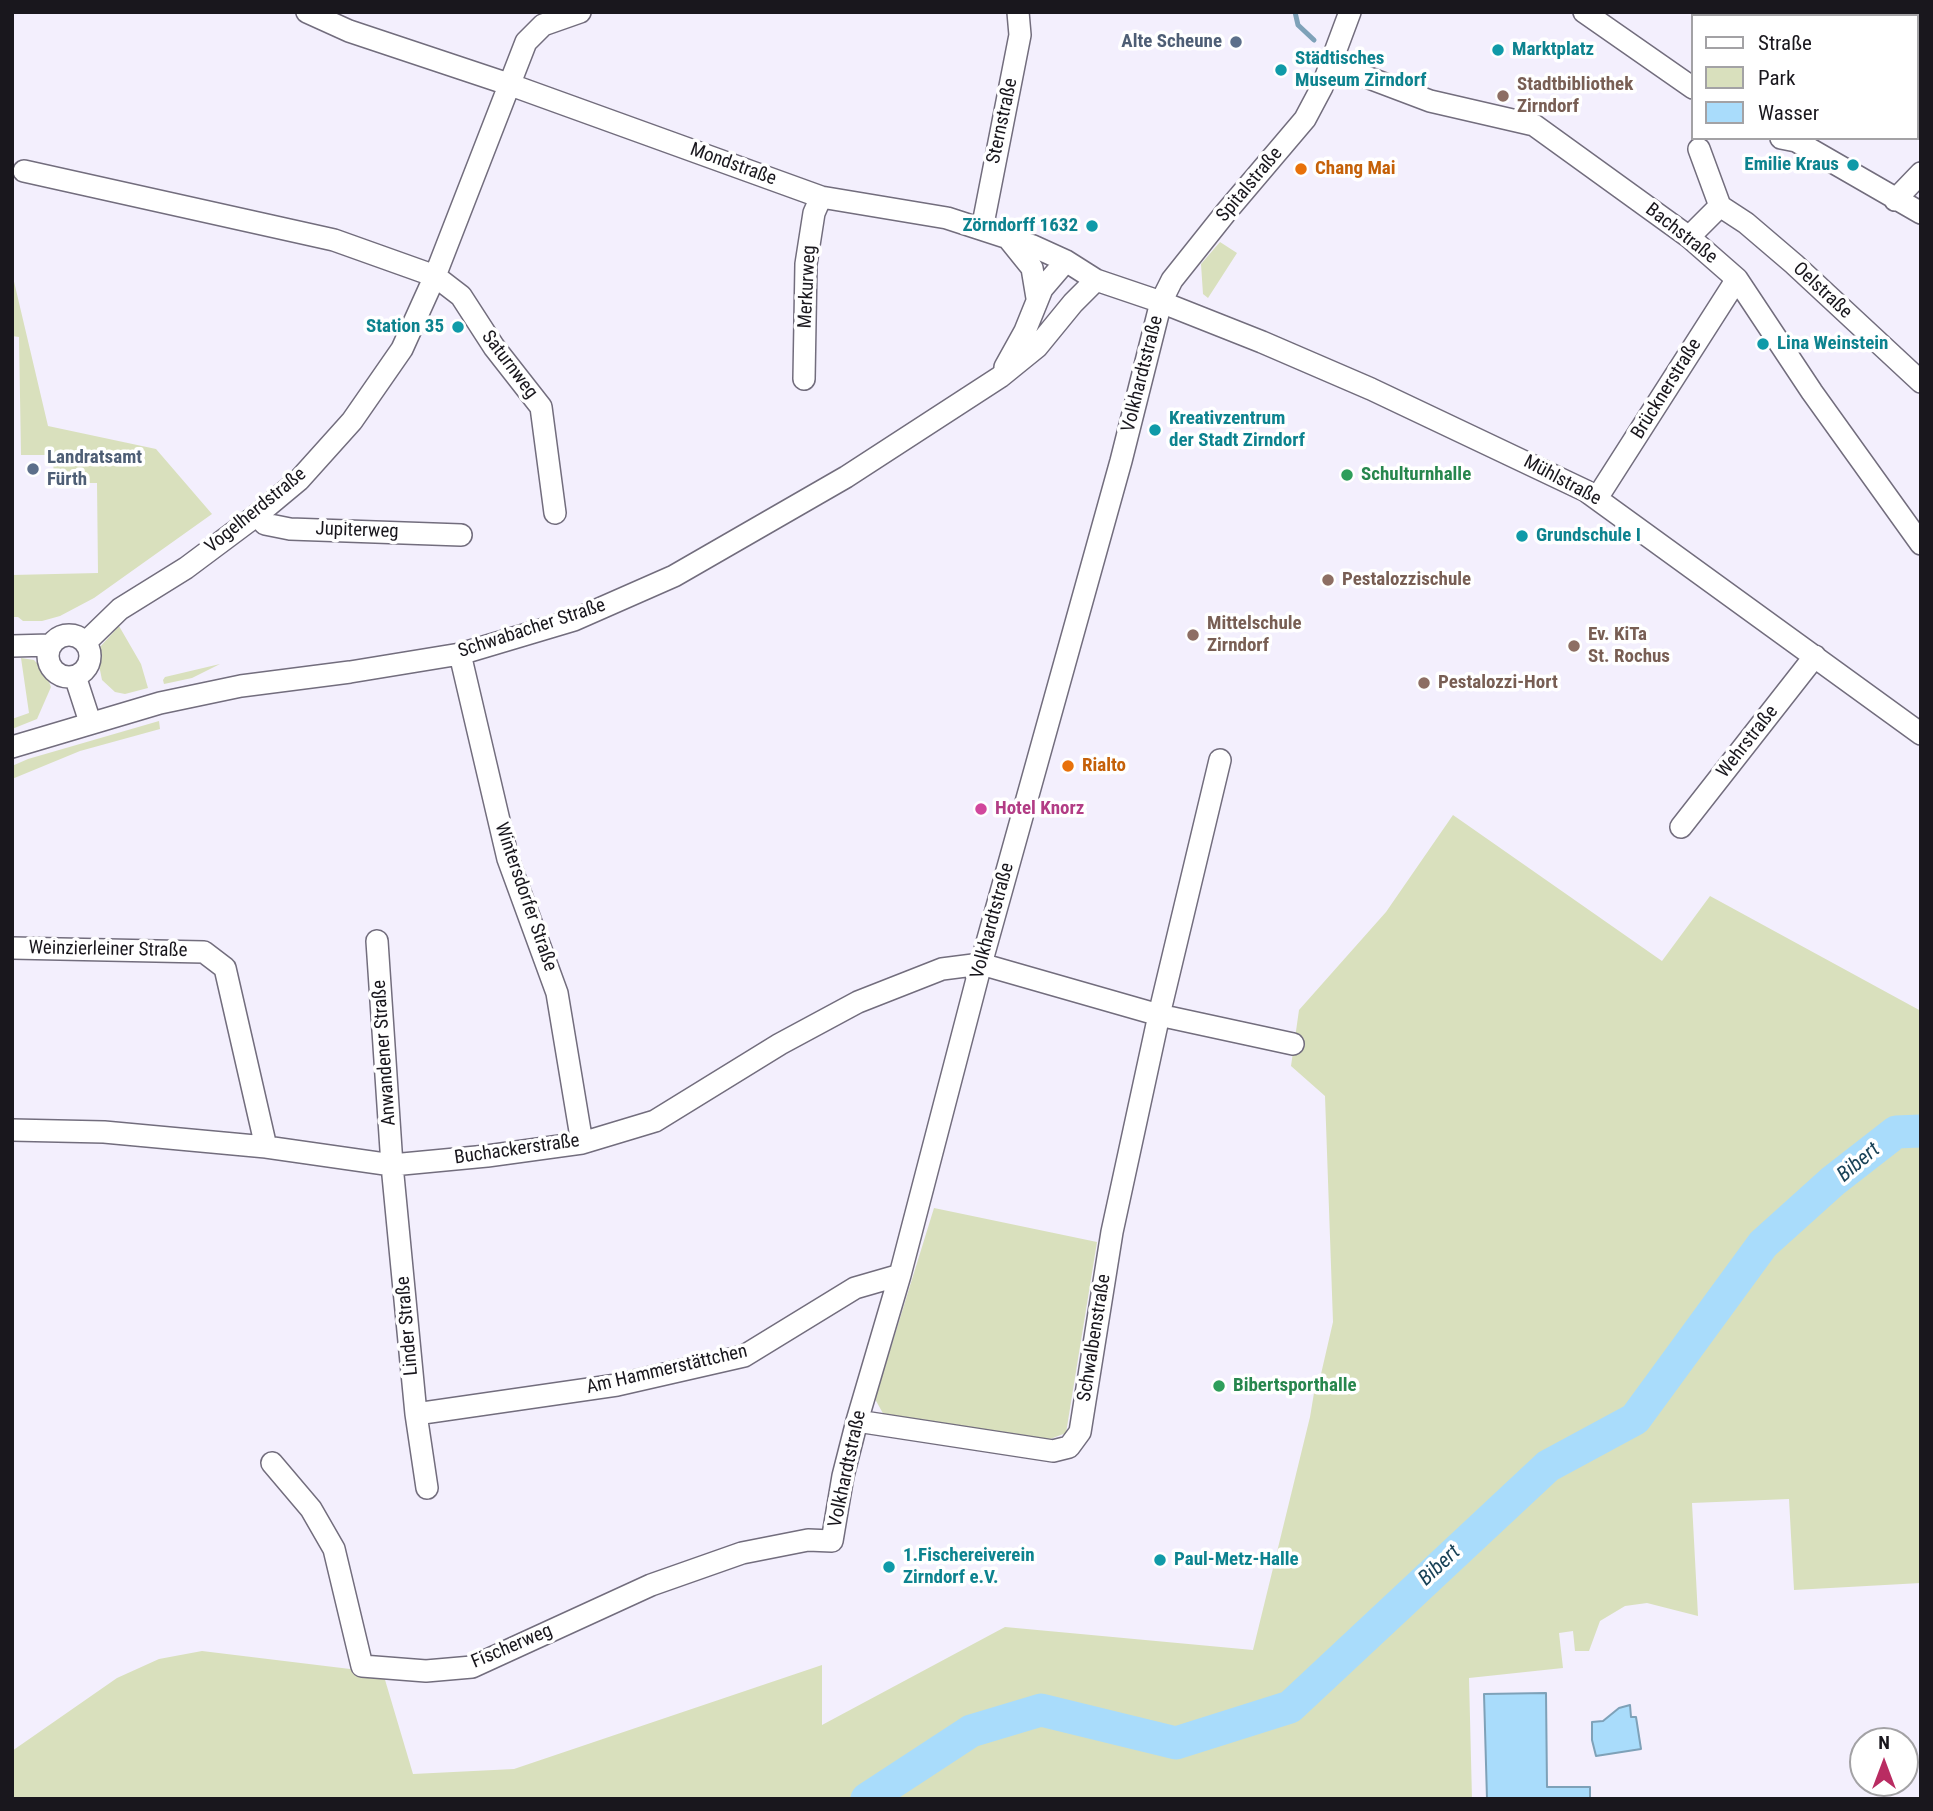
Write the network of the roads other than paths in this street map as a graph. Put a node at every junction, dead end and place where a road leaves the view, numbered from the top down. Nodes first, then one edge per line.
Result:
1 (307, 12) edge
2 (580, 12) edge
3 (1018, 12) edge
4 (1350, 12) edge
5 (1584, 12) edge
6 (1332, 64) junction
7 (511, 85) junction
8 (1692, 87) edge
9 (1791, 140) edge
10 (1699, 149) dead end
11 (24, 171) dead end
12 (1921, 173) edge
13 (821, 197) junction
14 (1895, 200) junction
15 (1720, 206) junction
16 (1921, 213) edge
17 (982, 229) junction
18 (1007, 237) junction
19 (1689, 237) junction
20 (1066, 261) junction
21 (435, 276) junction
22 (1737, 279) junction
23 (1097, 280) junction
24 (1037, 298) junction
25 (1161, 302) junction
26 (1000, 377) junction
27 (804, 379) dead end
28 (1921, 382) edge
29 (1597, 498) junction
30 (555, 513) dead end
31 (257, 515) junction
32 (461, 535) dead end
33 (1921, 544) edge
34 (86, 642) junction
35 (51, 645) junction
36 (12, 646) edge
37 (460, 654) junction
38 (1815, 656) junction
39 (75, 676) junction
40 (90, 722) junction
41 (1921, 734) edge
42 (12, 747) edge
43 (1220, 760) dead end
44 (1681, 827) dead end
45 (377, 941) dead end
46 (12, 948) edge
47 (981, 964) junction
48 (1159, 1015) junction
49 (1293, 1044) dead end
50 (12, 1130) edge
51 (582, 1143) junction
52 (265, 1147) junction
53 (392, 1165) junction
54 (900, 1275) junction
55 (416, 1414) junction
56 (857, 1421) junction
57 (272, 1463) dead end
58 (427, 1488) dead end
59 (832, 1541) joint

1 - 7 street, Mondstraße
2 - 7 street, Vogelherdstraße
3 - 17 street, Sternstraße
4 - 6 street, Spitalstraße
5 - 8 street
6 - 19 street, Bachstraße
6 - 25 street, Spitalstraße
7 - 13 street, Mondstraße
7 - 21 street, Vogelherdstraße
9 - 14 street
10 - 15 street
11 - 21 street
12 - 14 street
13 - 17 street, Mondstraße
13 - 27 street, Merkurweg
14 - 16 street
15 - 19 street
15 - 28 street, Oelstraße
17 - 18 street, Mondstraße
18 - 20 street, Mondstraße
18 - 24 street
19 - 22 street, Bachstraße
20 - 23 street, Mondstraße
20 - 24 street, Schwabacher Straße
21 - 30 street, Saturnweg
21 - 31 street, Vogelherdstraße
22 - 29 street, Brücknerstraße
22 - 33 street, Bachstraße
23 - 25 street, Mondstraße
23 - 26 street, Schwabacher Straße
24 - 26 street, Schwabacher Straße
25 - 29 street, Mühlstraße
25 - 47 street, Volkhardtstraße
26 - 37 street, Schwabacher Straße
29 - 38 street, Mühlstraße
31 - 32 street, Jupiterweg
31 - 34 street, Vogelherdstraße
34 - 35 street
34 - 39 street
35 - 36 street
35 - 39 street
37 - 40 street, Schwabacher Straße
37 - 51 street, Wintersdorfer Straße
38 - 41 street, Mühlstraße
38 - 44 street, Wehrstraße
39 - 40 street
40 - 42 street, Schwabacher Straße
43 - 48 street, Schwalbenstraße
45 - 53 street, Anwandener Straße
46 - 52 street, Weinzierleiner Straße
47 - 48 street
47 - 51 street, Buchackerstraße
47 - 54 street, Volkhardtstraße
48 - 49 street
48 - 56 street, Schwalbenstraße
50 - 52 street, Buchackerstraße
51 - 53 street, Buchackerstraße
52 - 53 street, Buchackerstraße
53 - 55 street, Linder Straße
54 - 55 street, Am Hammerstättchen
54 - 56 street, Volkhardtstraße
55 - 58 street, Linder Straße
56 - 59 street, Volkhardtstraße
57 - 59 street, Fischerweg

